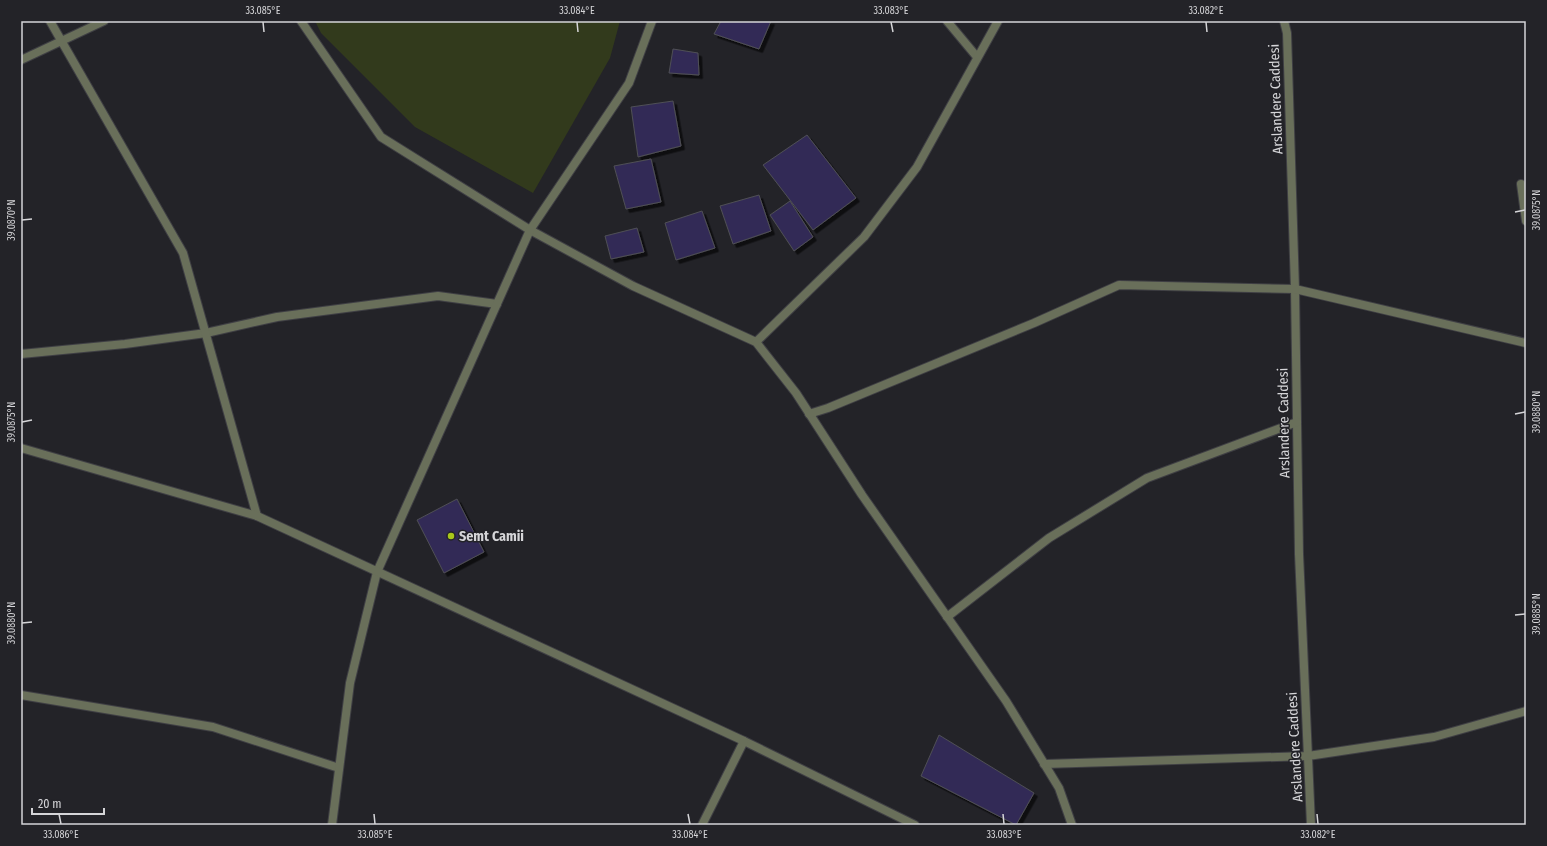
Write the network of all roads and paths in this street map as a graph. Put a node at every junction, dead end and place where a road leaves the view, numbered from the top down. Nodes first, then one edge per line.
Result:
1 (50, 21) edge
2 (104, 21) edge
3 (301, 21) edge
4 (652, 21) edge
5 (947, 21) edge
6 (998, 21) edge
7 (1284, 21) edge
8 (61, 42) junction
9 (977, 57) junction
10 (21, 60) edge
11 (1521, 184) dead end
12 (1526, 221) edge
13 (530, 230) junction
14 (1294, 289) junction
15 (497, 304) junction
16 (206, 333) junction
17 (756, 342) junction
18 (1526, 343) edge
19 (21, 354) edge
20 (809, 414) junction
21 (1296, 422) junction
22 (21, 448) edge
23 (257, 516) junction
24 (377, 572) junction
25 (947, 617) junction
26 (21, 695) edge
27 (1526, 710) edge
28 (744, 741) junction
29 (1308, 756) junction
30 (1044, 764) junction
31 (339, 768) junction
32 (332, 825) edge
33 (702, 825) edge
34 (916, 825) edge
35 (1072, 825) edge
36 (1311, 825) edge

1 - 8 street
2 - 8 street
3 - 13 street
4 - 13 street
5 - 9 street
6 - 9 street
7 - 14 street, Arslandere Caddesi
8 - 10 street
8 - 16 street
9 - 17 street
11 - 12 street
13 - 15 street
13 - 17 street
14 - 18 street
14 - 20 street
14 - 21 street, Arslandere Caddesi
15 - 16 street
15 - 24 street
16 - 19 street
16 - 23 street
17 - 20 street
20 - 25 street
21 - 25 street
21 - 29 street, Arslandere Caddesi
22 - 23 street
23 - 24 street
24 - 28 street
24 - 31 street
25 - 30 street
26 - 31 street
27 - 29 street
28 - 33 street
28 - 34 street
29 - 30 street
29 - 36 street, Arslandere Caddesi
30 - 35 street
31 - 32 street

